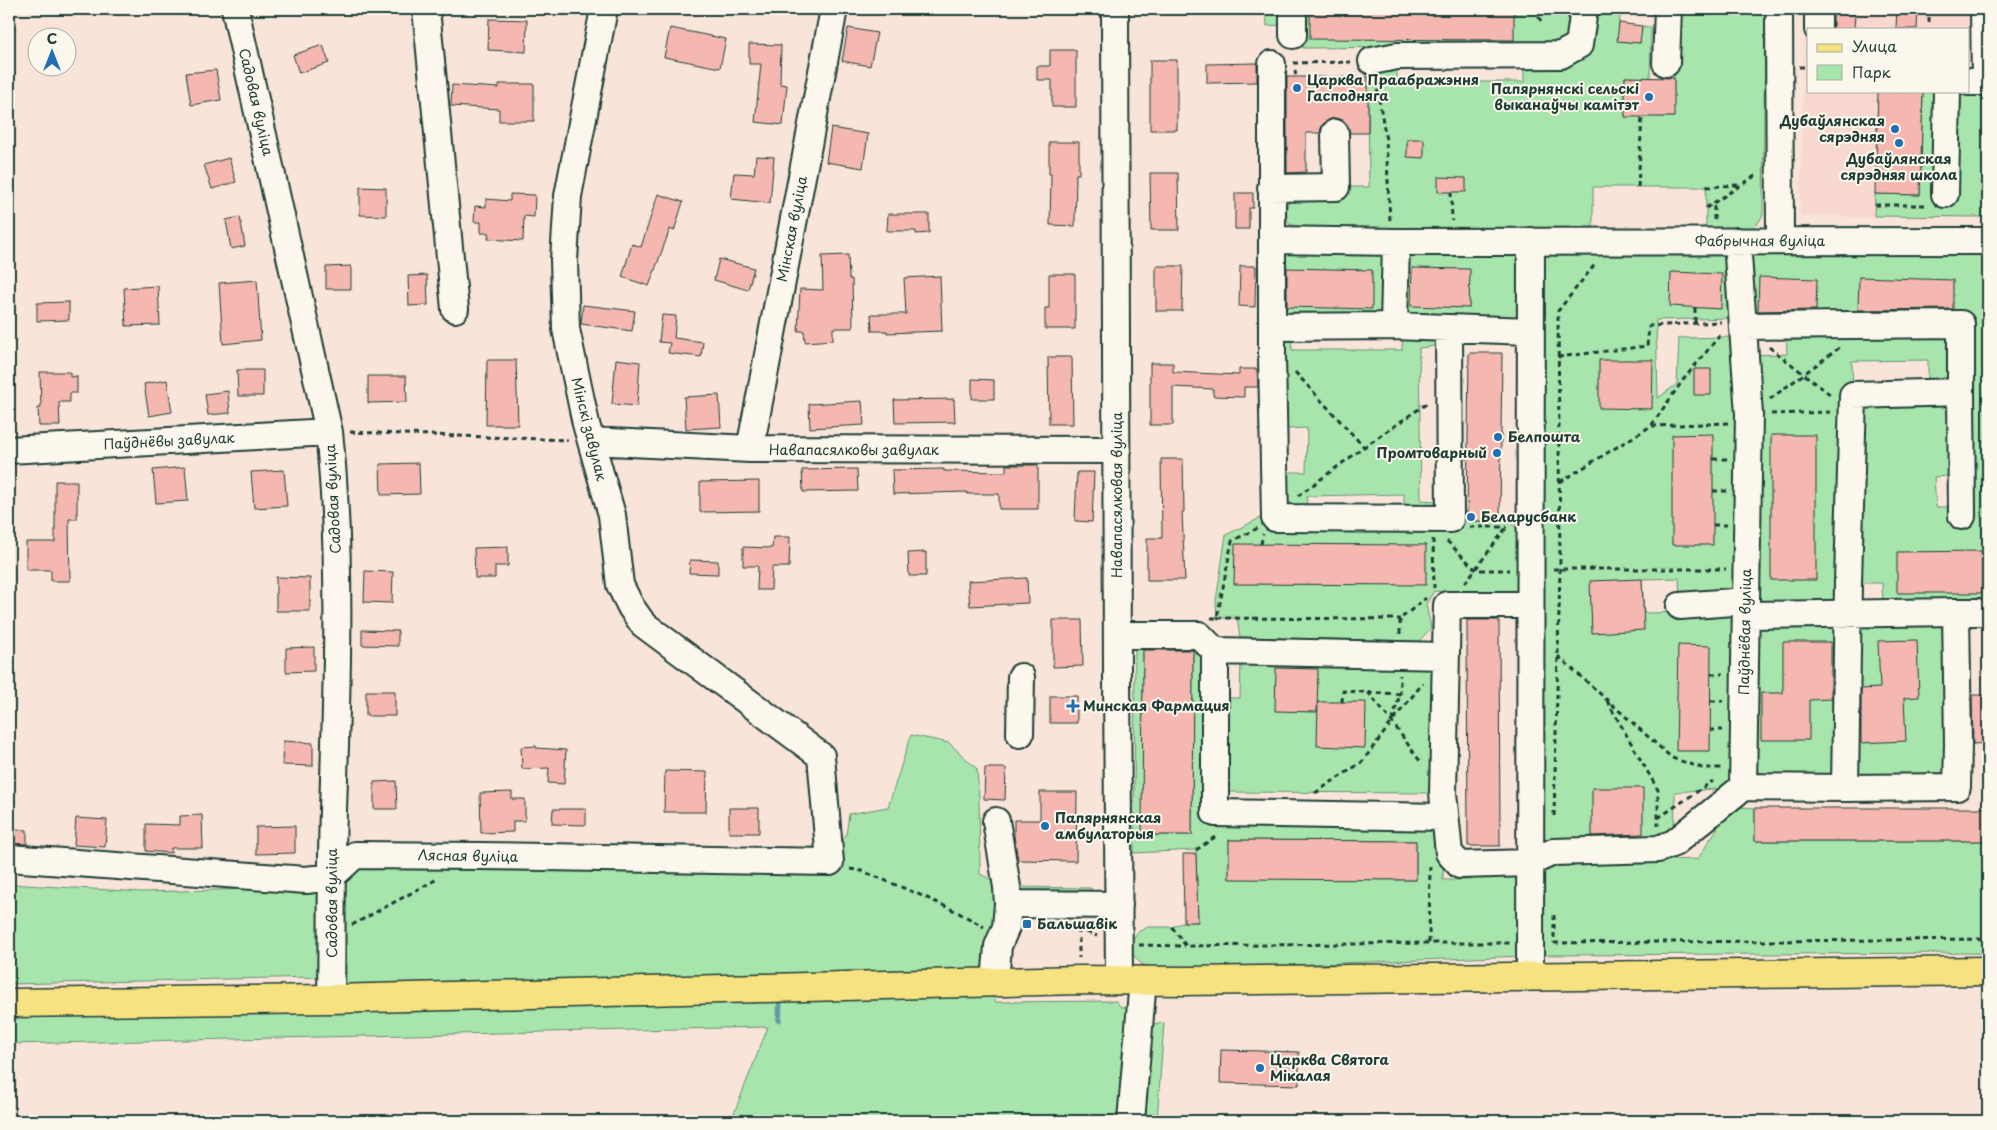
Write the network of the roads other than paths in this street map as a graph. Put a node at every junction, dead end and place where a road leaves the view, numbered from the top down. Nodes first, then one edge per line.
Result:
1 (235, 9) edge
2 (426, 9) edge
3 (604, 9) edge
4 (834, 9) edge
5 (1115, 9) edge
6 (1293, 9) edge
7 (1584, 9) edge
8 (1668, 9) edge
9 (1779, 9) edge
10 (1818, 9) edge
11 (1984, 9) edge
12 (1818, 28) edge
13 (1293, 35) dead end
14 (1372, 61) road end
15 (1666, 63) dead end
16 (1272, 64) road end
17 (1970, 82) edge
18 (1947, 92) edge
19 (1335, 134) dead end
20 (1271, 188) junction
21 (1945, 194) road end
22 (1393, 234) junction
23 (1273, 240) junction
24 (1531, 241) junction
25 (1736, 241) junction
26 (1780, 241) junction
27 (1988, 241) edge
28 (455, 309) dead end
29 (1737, 324) junction
30 (1394, 326) junction
31 (1272, 327) junction
32 (1449, 329) junction
33 (1530, 331) junction
34 (1960, 392) junction
35 (329, 432) junction
36 (591, 441) junction
37 (9, 450) edge
38 (750, 450) junction
39 (1117, 450) junction
40 (1962, 516) dead end
41 (1530, 605) junction
42 (1680, 606) dead end
43 (1746, 608) junction
44 (1847, 612) junction
45 (1956, 612) junction
46 (1988, 612) edge
47 (1117, 635) junction
48 (1215, 651) junction
49 (1445, 656) junction
50 (1022, 677) dead end
51 (1020, 734) dead end
52 (1739, 772) junction
53 (1845, 788) junction
54 (1443, 805) junction
55 (996, 821) dead end
56 (9, 858) edge
57 (830, 862) joint
58 (1529, 862) junction
59 (331, 876) junction
60 (1119, 905) junction
61 (1007, 916) junction
62 (1988, 971) edge
63 (1530, 976) junction
64 (1131, 981) junction
65 (995, 982) junction
66 (331, 999) junction
67 (9, 1003) edge
68 (1131, 1121) edge

1 - 35 street, Садовая вуліца
2 - 28 street
3 - 36 street, Мінскі завулак
4 - 38 street, Мінская вуліца
5 - 39 street, Навапасялковая вуліца
6 - 13 street
7 - 14 street
8 - 15 street
9 - 26 street
10 - 12 street
11 - 17 street
16 - 20 street
18 - 21 street
19 - 20 street
20 - 23 street
22 - 23 street, Фабрычная вуліца
22 - 24 street, Фабрычная вуліца
22 - 30 street
23 - 31 street
24 - 25 street, Фабрычная вуліца
24 - 33 street
25 - 26 street, Фабрычная вуліца
25 - 29 street, Паўднёвая вуліца
26 - 27 street, Фабрычная вуліца
29 - 34 street
29 - 43 street, Паўднёвая вуліца
30 - 31 street
30 - 32 street
31 - 32 street
32 - 33 street
33 - 41 street
34 - 40 street
34 - 44 street
35 - 37 street, Паўднёвы завулак
35 - 59 street, Садовая вуліца
36 - 38 street, Навапасялковы завулак
36 - 57 street, Мінскі завулак
38 - 39 street, Навапасялковы завулак
39 - 47 street, Навапасялковая вуліца
41 - 49 street
41 - 58 street
42 - 43 street
43 - 44 street
43 - 52 street, Паўднёвая вуліца
44 - 45 street
44 - 53 street
45 - 46 street
45 - 53 street
47 - 48 street
47 - 60 street, Навапасялковая вуліца
48 - 49 street
48 - 54 street
49 - 54 street
50 - 51 street
52 - 53 street
52 - 58 street
54 - 58 street
55 - 61 street
56 - 59 street
57 - 59 street, Лясная вуліца
58 - 63 street
59 - 66 street, Садовая вуліца
60 - 61 street
60 - 64 street, Навапасялковая вуліца
61 - 65 street
62 - 63 main road
63 - 64 main road
64 - 65 main road
64 - 68 street, Навапасялковая вуліца
65 - 66 main road
66 - 67 main road

